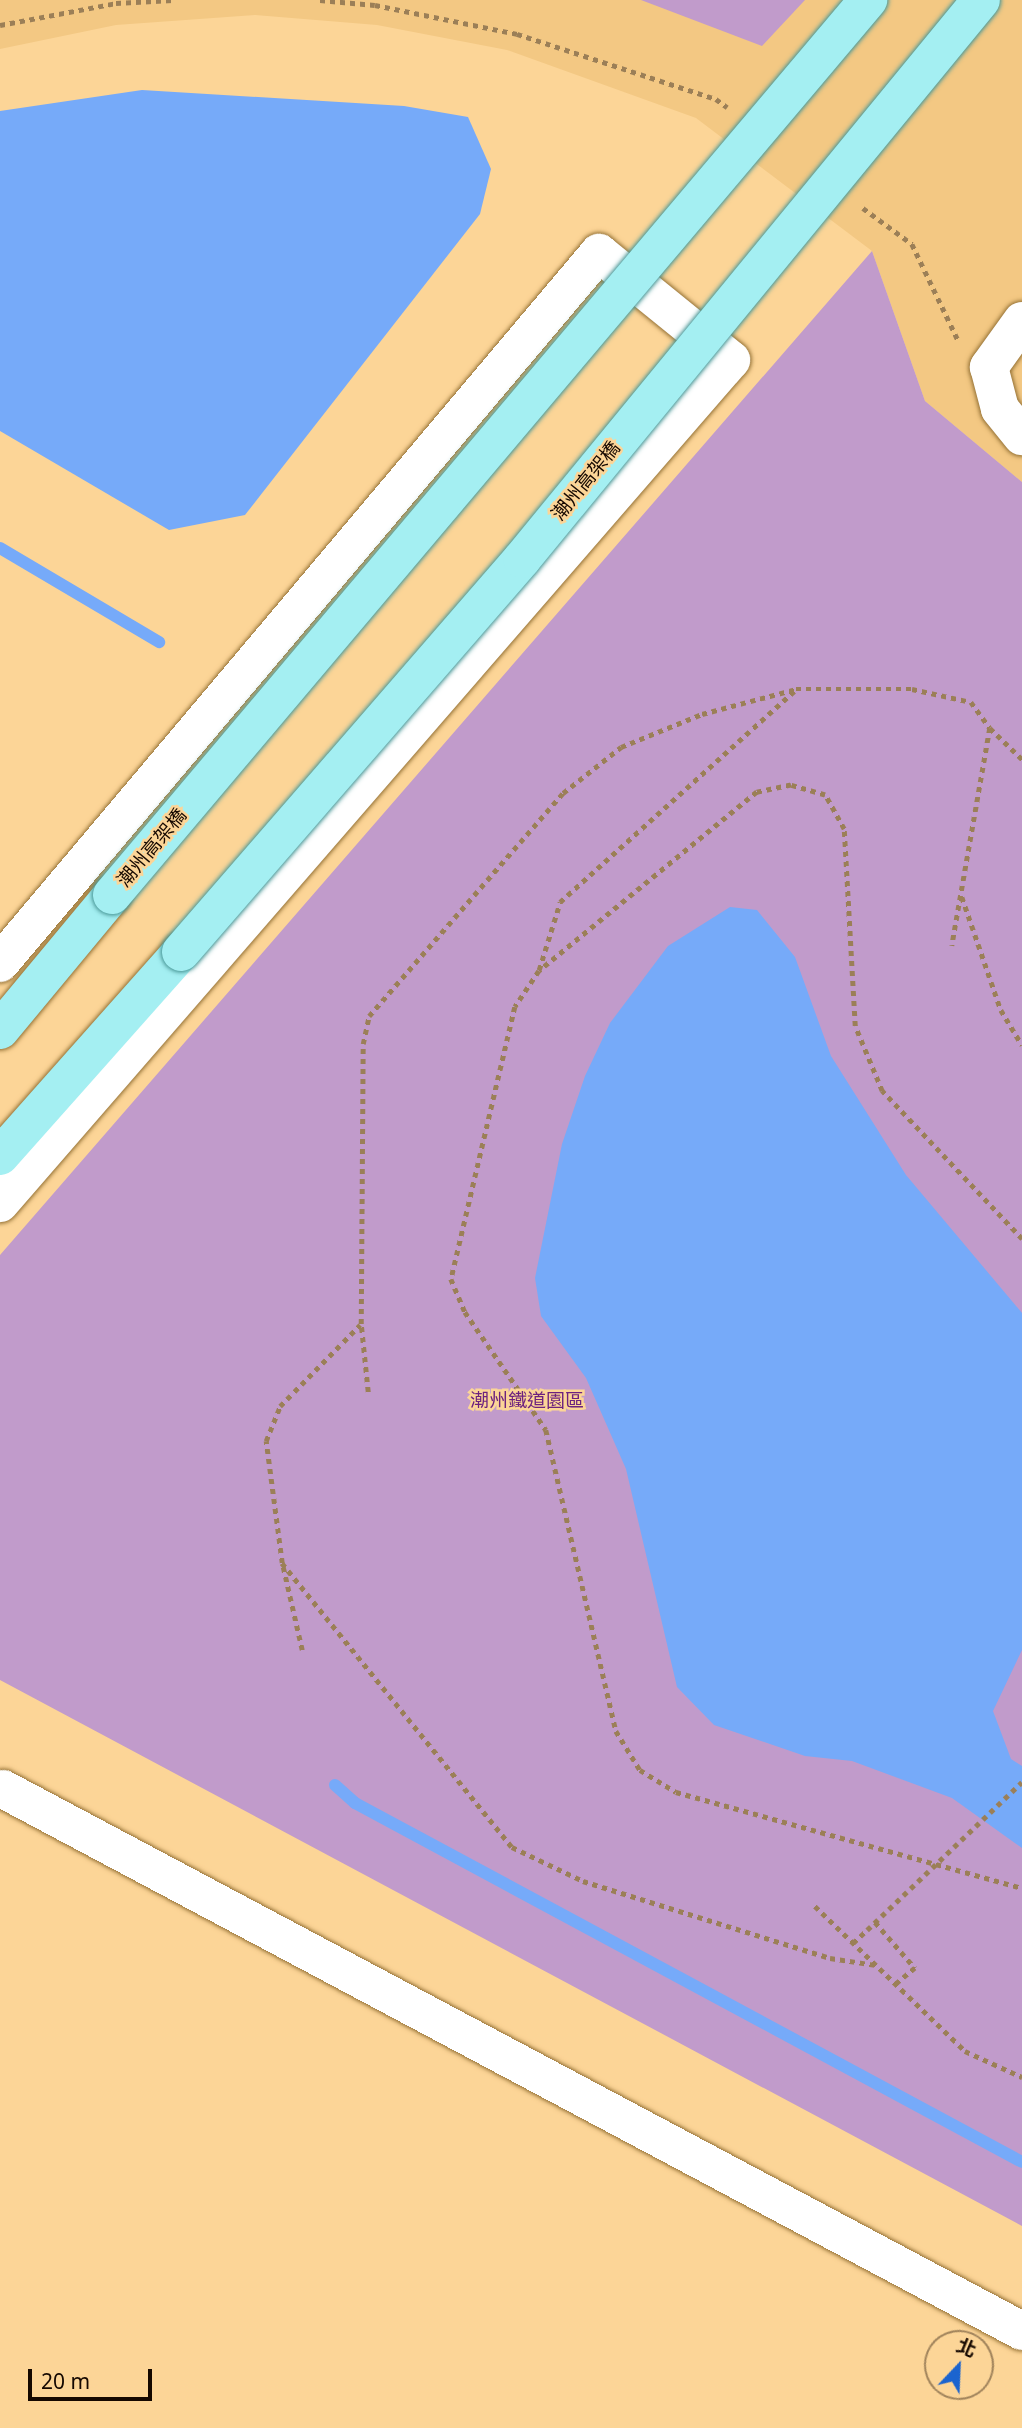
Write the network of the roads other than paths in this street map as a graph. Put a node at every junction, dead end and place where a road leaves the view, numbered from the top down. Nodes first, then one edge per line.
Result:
1 (868, 0) edge
2 (981, 0) edge
3 (1022, 321) edge
4 (1022, 436) edge
5 (0, 963) edge
6 (0, 1030) edge
7 (0, 1156) edge
8 (0, 1203) edge
9 (1, 1795) edge
10 (1022, 2331) edge

1 - 6 main road, 潮州高架橋, bridge
2 - 7 main road, 潮州高架橋, bridge
3 - 4 street
5 - 8 street
9 - 10 street

